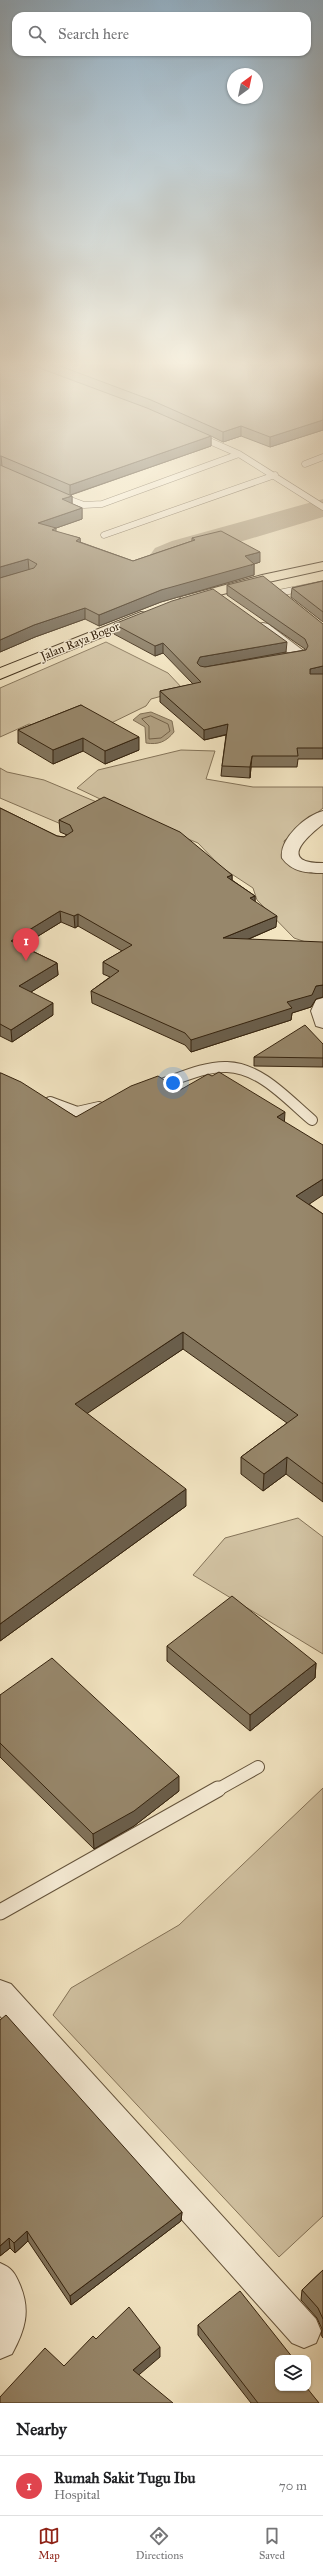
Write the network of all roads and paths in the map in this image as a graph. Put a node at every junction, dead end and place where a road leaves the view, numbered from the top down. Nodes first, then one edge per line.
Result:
1 (182, 475) edge
2 (272, 475) edge
3 (277, 475) edge
4 (50, 492) edge
5 (323, 507) edge
6 (104, 535) dead end
7 (323, 556) edge
8 (323, 566) edge
9 (323, 584) edge
10 (274, 589) junction
11 (213, 591) junction
12 (230, 602) edge
13 (248, 616) edge
14 (0, 660) edge
15 (265, 663) edge
16 (0, 674) edge
17 (323, 816) edge
18 (323, 868) edge
19 (323, 1004) edge
20 (323, 1022) edge
21 (146, 1090) edge
22 (43, 1099) edge
23 (110, 1103) edge
24 (312, 1120) dead end
25 (258, 1767) dead end
26 (0, 1912) edge
27 (0, 1994) edge
28 (0, 2280) edge
29 (304, 2331) dead end
30 (5, 2332) edge

1 - 4 lane
2 - 6 lane
3 - 5 lane
7 - 11 highway
8 - 10 highway
9 - 10 lane
10 - 11 highway
11 - 12 street
13 - 15 street
14 - 16 highway, Jalan Raya Bogor
17 - 18 street
19 - 20 street
21 - 24 lane
22 - 23 lane
25 - 26 lane
27 - 29 street
28 - 30 street

